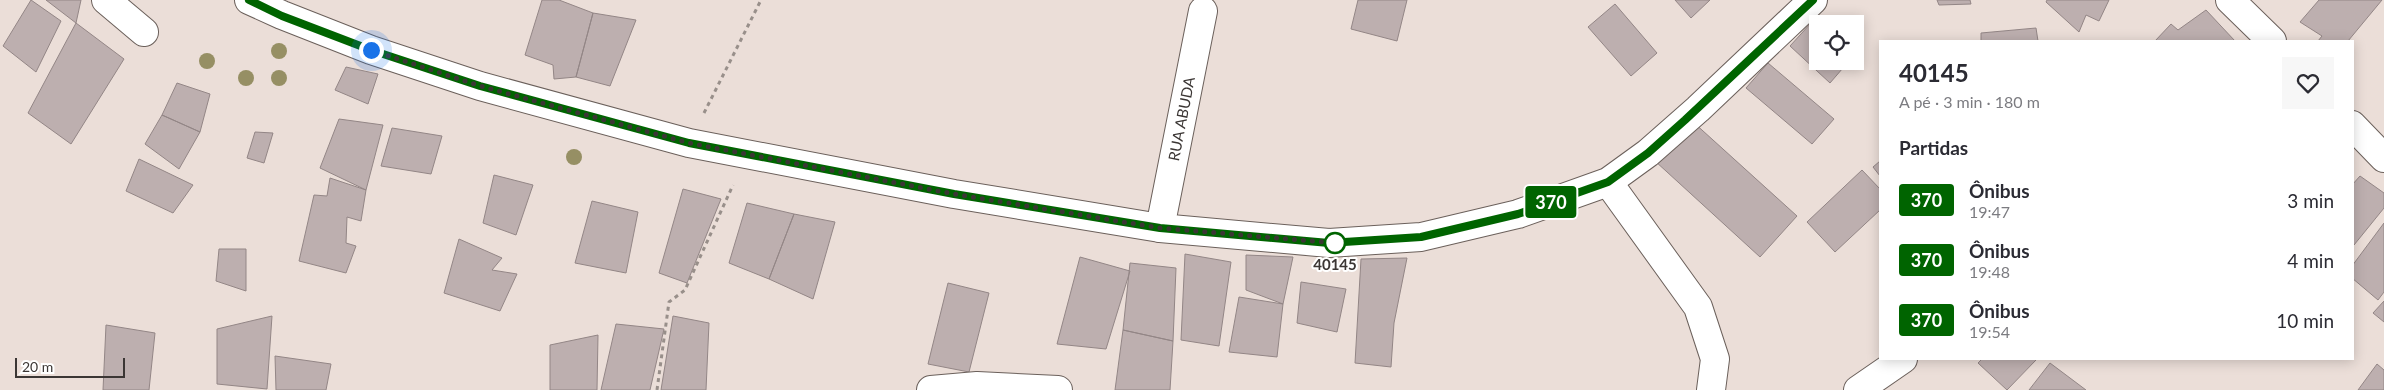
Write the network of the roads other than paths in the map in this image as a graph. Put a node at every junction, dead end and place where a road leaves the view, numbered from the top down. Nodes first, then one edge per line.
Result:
1 (106, 0) edge
2 (249, 0) edge
3 (1813, 0) edge
4 (2230, 0) edge
5 (1203, 11) dead end
6 (144, 32) dead end
7 (2271, 40) edge
8 (2354, 127) edge
9 (2384, 158) edge
10 (1608, 182) junction
11 (1160, 228) junction
12 (1902, 360) edge
13 (931, 390) edge
14 (1058, 390) edge
15 (1711, 390) edge
16 (1858, 390) edge

1 - 6 main road
2 - 11 main road
3 - 10 main road
4 - 7 main road
5 - 11 main road, RUA ABUDA
8 - 9 main road
10 - 11 main road
10 - 15 main road
12 - 16 main road
13 - 14 main road

